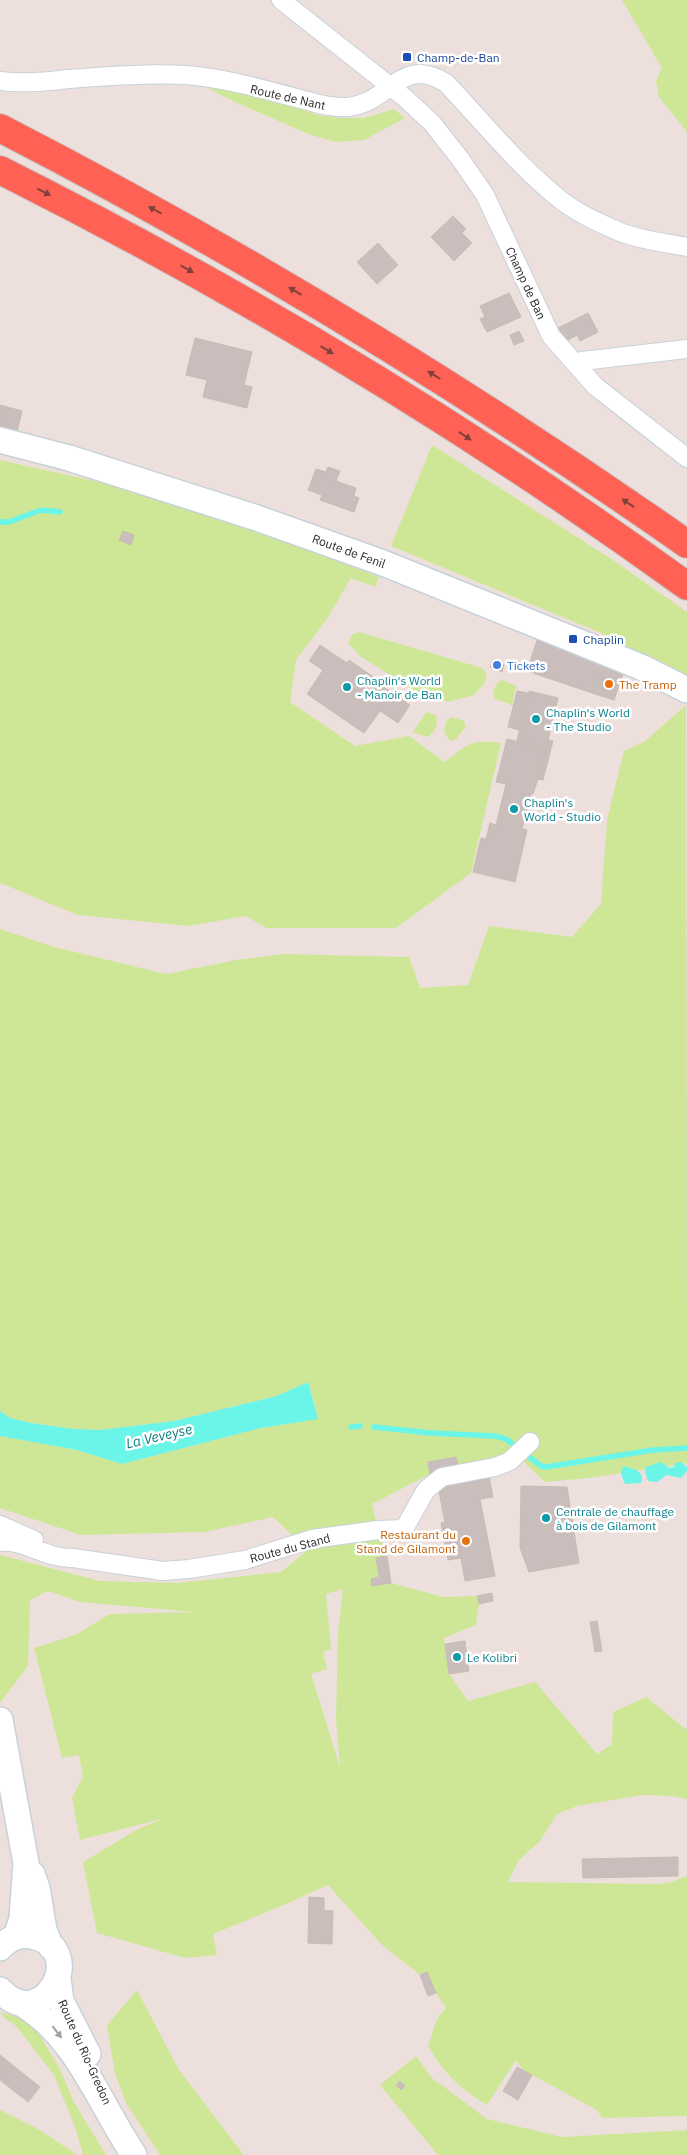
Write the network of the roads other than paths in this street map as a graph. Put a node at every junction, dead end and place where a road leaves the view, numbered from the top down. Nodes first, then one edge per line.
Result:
1 (281, 0) edge
2 (0, 81) edge
3 (390, 86) junction
4 (0, 128) edge
5 (0, 170) edge
6 (687, 247) edge
7 (687, 349) edge
8 (578, 367) junction
9 (0, 440) edge
10 (687, 458) edge
11 (687, 544) edge
12 (687, 586) edge
13 (687, 690) edge
14 (525, 1447) dead end
15 (0, 1525) edge
16 (0, 1542) edge
17 (73, 1558) junction
18 (0, 1720) edge
19 (26, 1863) junction
20 (8, 1942) edge
21 (51, 1947) junction
22 (58, 1979) junction
23 (7, 1997) edge
24 (116, 2124) junction
25 (134, 2155) edge

1 - 3 street, Champ de Ban
2 - 3 street, Route de Nant
3 - 6 street, Route de Nant
3 - 8 street, Champ de Ban
11 -> 4 highway
5 -> 12 highway
7 - 8 street
8 - 10 street, Champ de Ban
9 - 13 main road, Route de Fenil
14 - 17 street, Route du Stand
15 - 17 street, Route du Stand
16 - 17 street, Route du Stand
18 - 19 main road
19 - 20 main road
19 - 21 main road, Route du Rio-Gredon
20 - 21 main road
21 - 22 main road, Route du Rio-Gredon
22 - 23 main road
22 - 24 main road, Route du Rio-Gredon
23 -> 24 main road, Route du Rio-Gredon
24 - 25 main road, Route du Rio-Gredon

